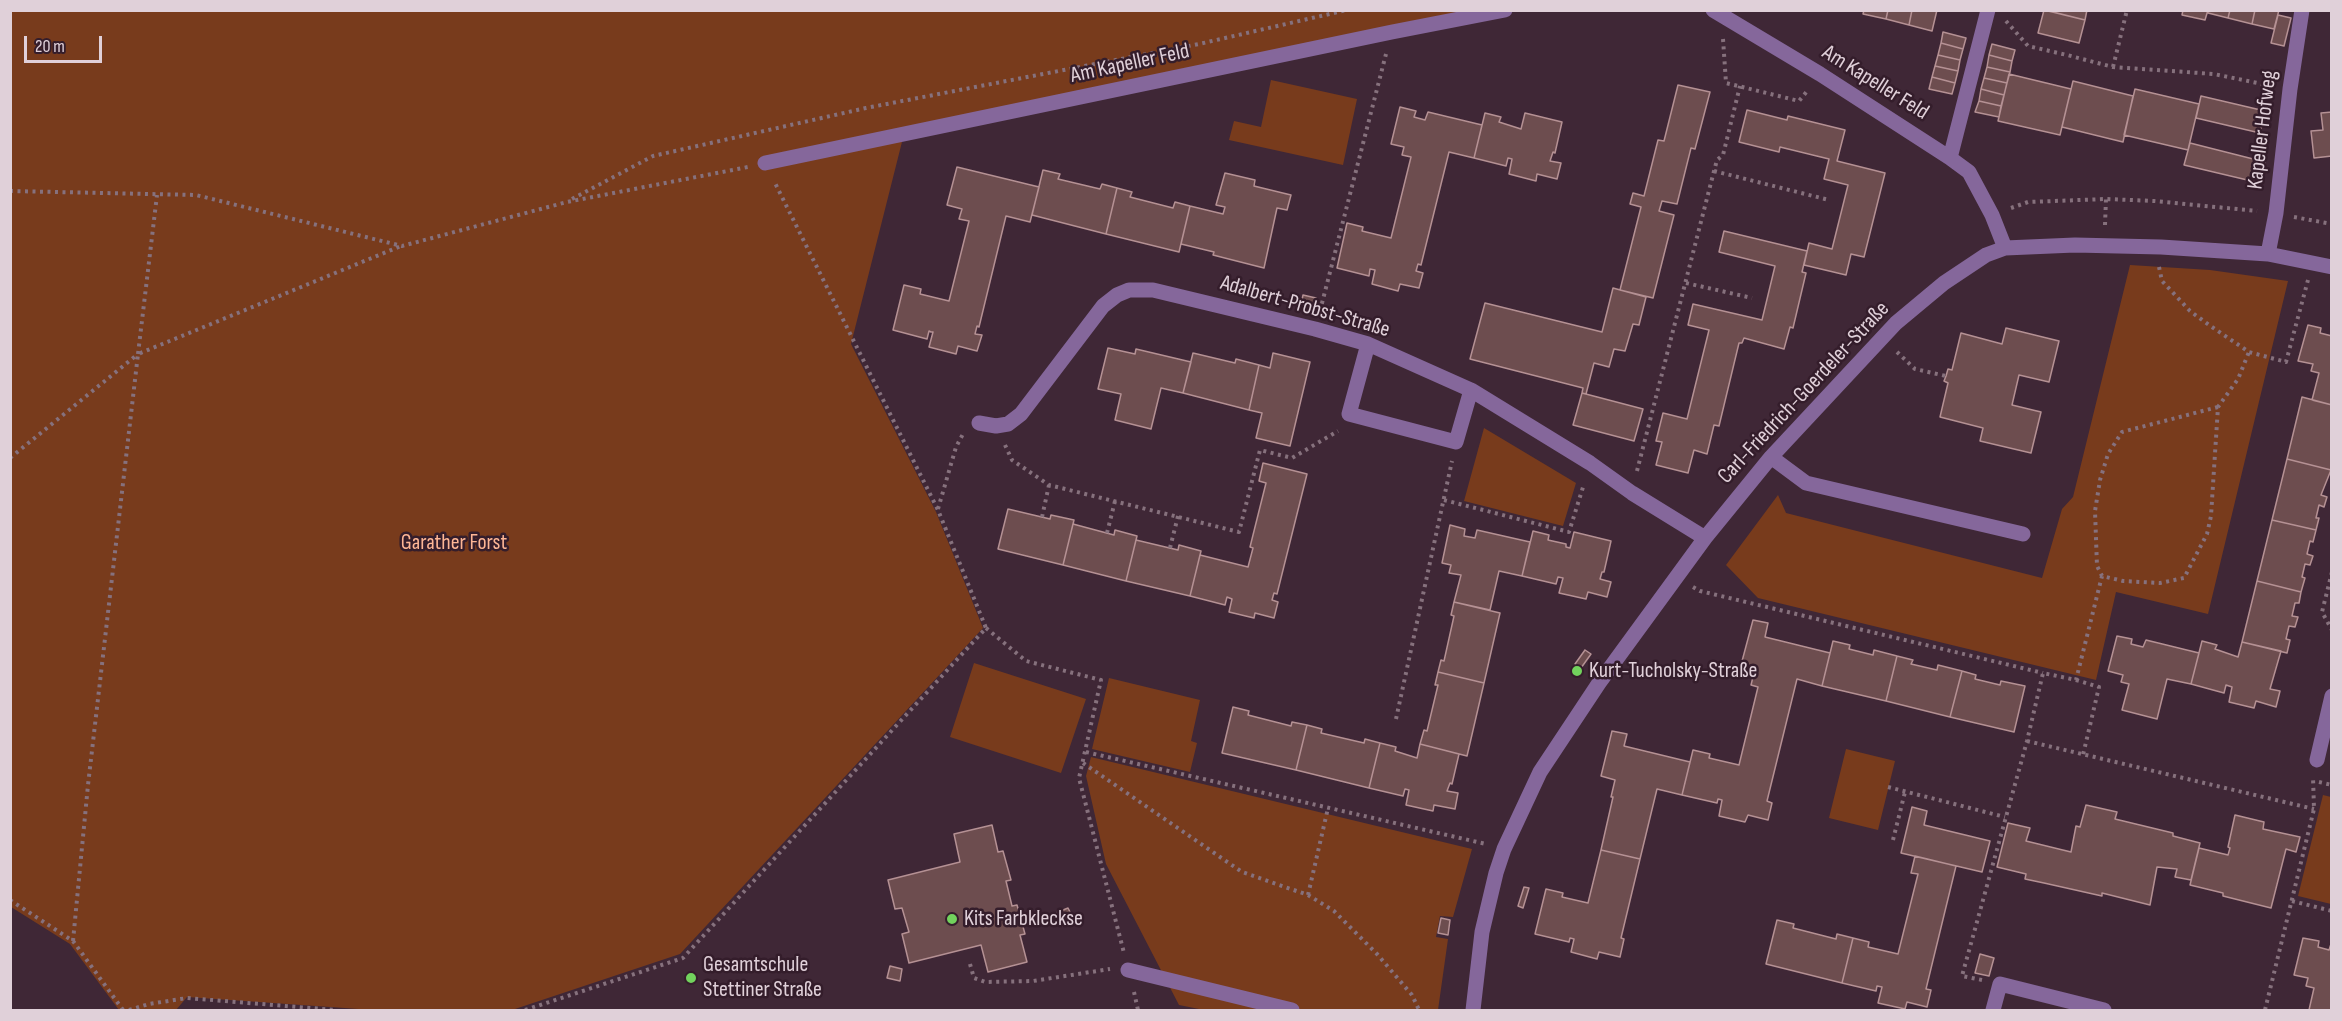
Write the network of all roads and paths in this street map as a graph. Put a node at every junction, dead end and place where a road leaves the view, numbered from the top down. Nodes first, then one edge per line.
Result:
1 (1347, 10) edge
2 (1505, 10) edge
3 (1988, 10) edge
4 (2127, 10) edge
5 (2302, 10) edge
6 (1717, 13) edge
7 (2005, 19) dead end
8 (1392, 32) junction
9 (2113, 66) junction
10 (1820, 74) junction
11 (1740, 86) junction
12 (2290, 89) junction
13 (1950, 158) junction
14 (765, 163) junction
15 (1714, 171) junction
16 (10, 191) edge
17 (157, 195) junction
18 (2106, 199) junction
19 (1829, 200) dead end
20 (567, 202) junction
21 (2276, 213) junction
22 (1992, 215) junction
23 (2331, 224) edge
24 (402, 246) junction
25 (2104, 246) junction
26 (2161, 247) junction
27 (2005, 248) junction
28 (2268, 254) junction
29 (2312, 262) junction
30 (2331, 267) edge
31 (1686, 283) junction
32 (1752, 298) dead end
33 (1315, 329) junction
34 (1882, 337) junction
35 (1368, 344) junction
36 (2249, 352) junction
37 (138, 354) junction
38 (1946, 376) dead end
39 (1471, 390) junction
40 (2218, 407) junction
41 (1349, 414) junction
42 (979, 423) joint
43 (996, 426) junction
44 (1456, 442) junction
45 (1771, 457) junction
46 (10, 458) edge
47 (1590, 463) junction
48 (1049, 485) junction
49 (1632, 493) junction
50 (1444, 500) junction
51 (1115, 501) junction
52 (938, 510) junction
53 (1178, 516) junction
54 (1041, 517) dead end
55 (1107, 533) dead end
56 (2023, 534) dead end
57 (1705, 538) junction
58 (1170, 548) dead end
59 (2331, 572) edge
60 (2102, 576) junction
61 (1677, 578) junction
62 (986, 628) junction
63 (2331, 630) edge
64 (2043, 673) junction
65 (2076, 681) junction
66 (2331, 696) edge
67 (1396, 719) dead end
68 (2027, 741) junction
69 (1086, 752) junction
70 (2083, 755) junction
71 (2317, 760) joint
72 (1083, 763) junction
73 (2312, 780) junction
74 (2331, 785) edge
75 (1888, 788) dead end
76 (1905, 792) junction
77 (1328, 808) junction
78 (2314, 809) junction
79 (2005, 817) junction
80 (1893, 840) dead end
81 (1504, 849) junction
82 (1308, 895) junction
83 (10, 900) edge
84 (2292, 901) junction
85 (2331, 911) edge
86 (73, 941) junction
87 (970, 964) dead end
88 (1128, 970) junction
89 (2000, 984) junction
90 (123, 1011) edge
91 (129, 1011) edge
92 (335, 1011) edge
93 (525, 1011) edge
94 (1292, 1011) edge
95 (1419, 1011) edge
96 (1473, 1011) edge
97 (1993, 1011) edge
98 (2104, 1011) edge
99 (2265, 1011) edge

1 - 20 path
2 - 8 street, Am Kapeller Feld
3 - 13 street
4 - 9 path
5 - 12 street, Kapeller Hofweg
6 - 10 street, Am Kapeller Feld
6 - 11 path
7 - 9 path
8 - 14 street, Am Kapeller Feld
8 - 33 path
9 - 12 path
10 - 11 path
10 - 13 street, Am Kapeller Feld
11 - 15 path
12 - 21 street, Kapeller Hofweg
13 - 22 street, Am Kapeller Feld
14 - 20 path
14 - 52 path
15 - 19 path
15 - 31 path
16 - 17 path
17 - 24 path
17 - 37 path
18 - 21 path
18 - 22 path
18 - 25 path
20 - 24 path
21 - 23 path
21 - 28 street, Kapeller Hofweg
22 - 27 street, Am Kapeller Feld
24 - 37 path
25 - 26 street, Carl-Friedrich-Goerdeler-Straße
25 - 27 street, Carl-Friedrich-Goerdeler-Straße
26 - 28 street
26 - 36 path
27 - 34 street, Carl-Friedrich-Goerdeler-Straße
28 - 29 street
29 - 30 street
29 - 36 path
31 - 32 path
31 - 49 path
33 - 35 street, Adalbert-Probst-Straße
33 - 43 street, Adalbert-Probst-Straße
34 - 38 path
34 - 45 street, Carl-Friedrich-Goerdeler-Straße
35 - 39 street, Adalbert-Probst-Straße
35 - 41 street
36 - 40 path
37 - 46 path
37 - 86 path
39 - 44 street
39 - 47 street, Adalbert-Probst-Straße
40 - 60 path
40 - 60 path
41 - 44 street
41 - 53 path
42 - 43 street
42 - 52 path
43 - 48 path
44 - 50 path
45 - 56 street
45 - 57 street, Carl-Friedrich-Goerdeler-Straße
47 - 49 street, Adalbert-Probst-Straße
47 - 50 path
48 - 51 path
48 - 54 path
49 - 57 street, Adalbert-Probst-Straße
50 - 67 path
51 - 53 path
51 - 55 path
52 - 62 path
53 - 58 path
57 - 61 street, Carl-Friedrich-Goerdeler-Straße
59 - 63 path
60 - 65 path
61 - 64 path
61 - 81 street, Carl-Friedrich-Goerdeler-Straße
62 - 69 path
62 - 93 path
64 - 65 path
64 - 68 path
65 - 70 path
66 - 71 street
68 - 70 path
68 - 79 path
69 - 72 path
69 - 77 path
70 - 78 path
71 - 73 path
72 - 82 path
72 - 88 path
73 - 74 path
73 - 78 path
75 - 76 path
76 - 79 path
76 - 80 path
77 - 81 path
77 - 82 path
78 - 84 path
79 - 89 path
81 - 96 street, Carl-Friedrich-Goerdeler-Straße
82 - 95 path
83 - 86 path
84 - 85 path
84 - 99 path
86 - 90 path
87 - 88 path
88 - 94 street
89 - 97 street
89 - 98 street
91 - 92 path

